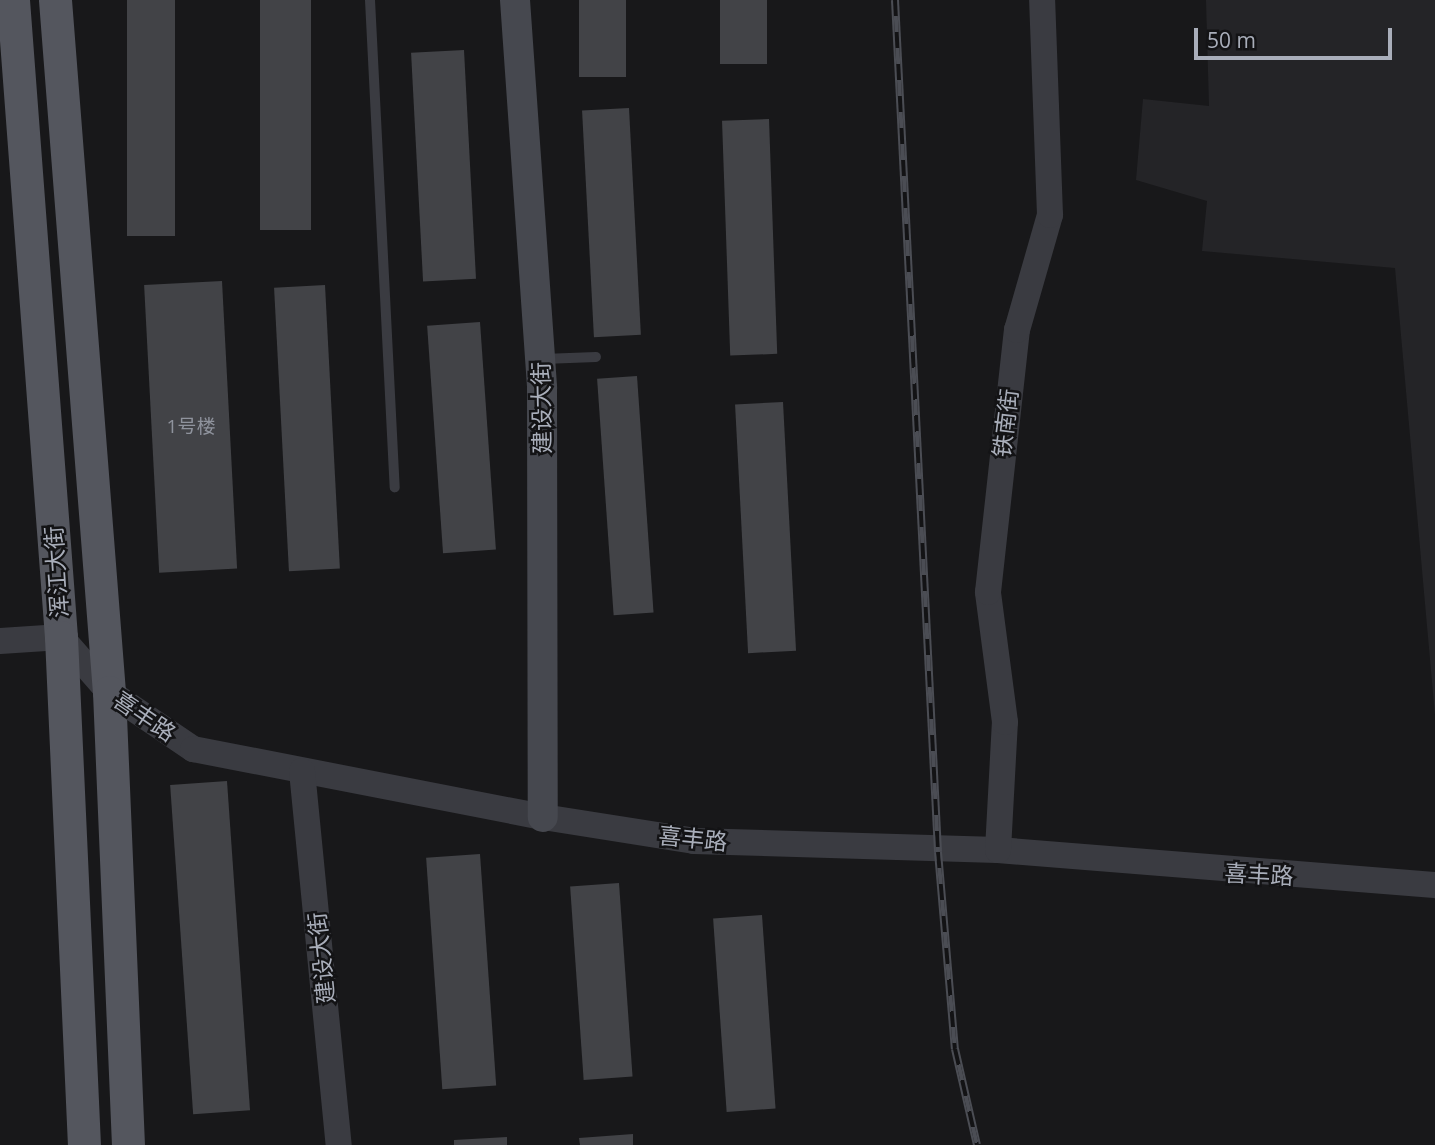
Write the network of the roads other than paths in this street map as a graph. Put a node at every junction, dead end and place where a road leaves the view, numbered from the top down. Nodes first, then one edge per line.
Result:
1 (13, 0) edge
2 (55, 0) edge
3 (370, 0) edge
4 (515, 0) edge
5 (1042, 0) edge
6 (596, 357) dead end
7 (540, 359) junction
8 (395, 487) dead end
9 (61, 637) junction
10 (0, 641) edge
11 (109, 692) junction
12 (302, 771) junction
13 (543, 817) junction
14 (998, 850) junction
15 (1435, 885) edge
16 (84, 1145) edge
17 (128, 1145) edge
18 (340, 1145) edge

1 - 9 main road, 浑江大街
2 - 11 main road, 浑江大街
3 - 8 lane
4 - 7 main road, 建设大街
5 - 14 street, 铁南街
6 - 7 lane
7 - 13 main road, 建设大街
9 - 10 street
9 - 11 street, 喜丰路
9 - 16 main road, 浑江大街
11 - 12 street, 喜丰路
11 - 17 main road, 浑江大街
12 - 13 street, 喜丰路
12 - 18 street, 建设大街
13 - 14 street, 喜丰路
14 - 15 street, 喜丰路

